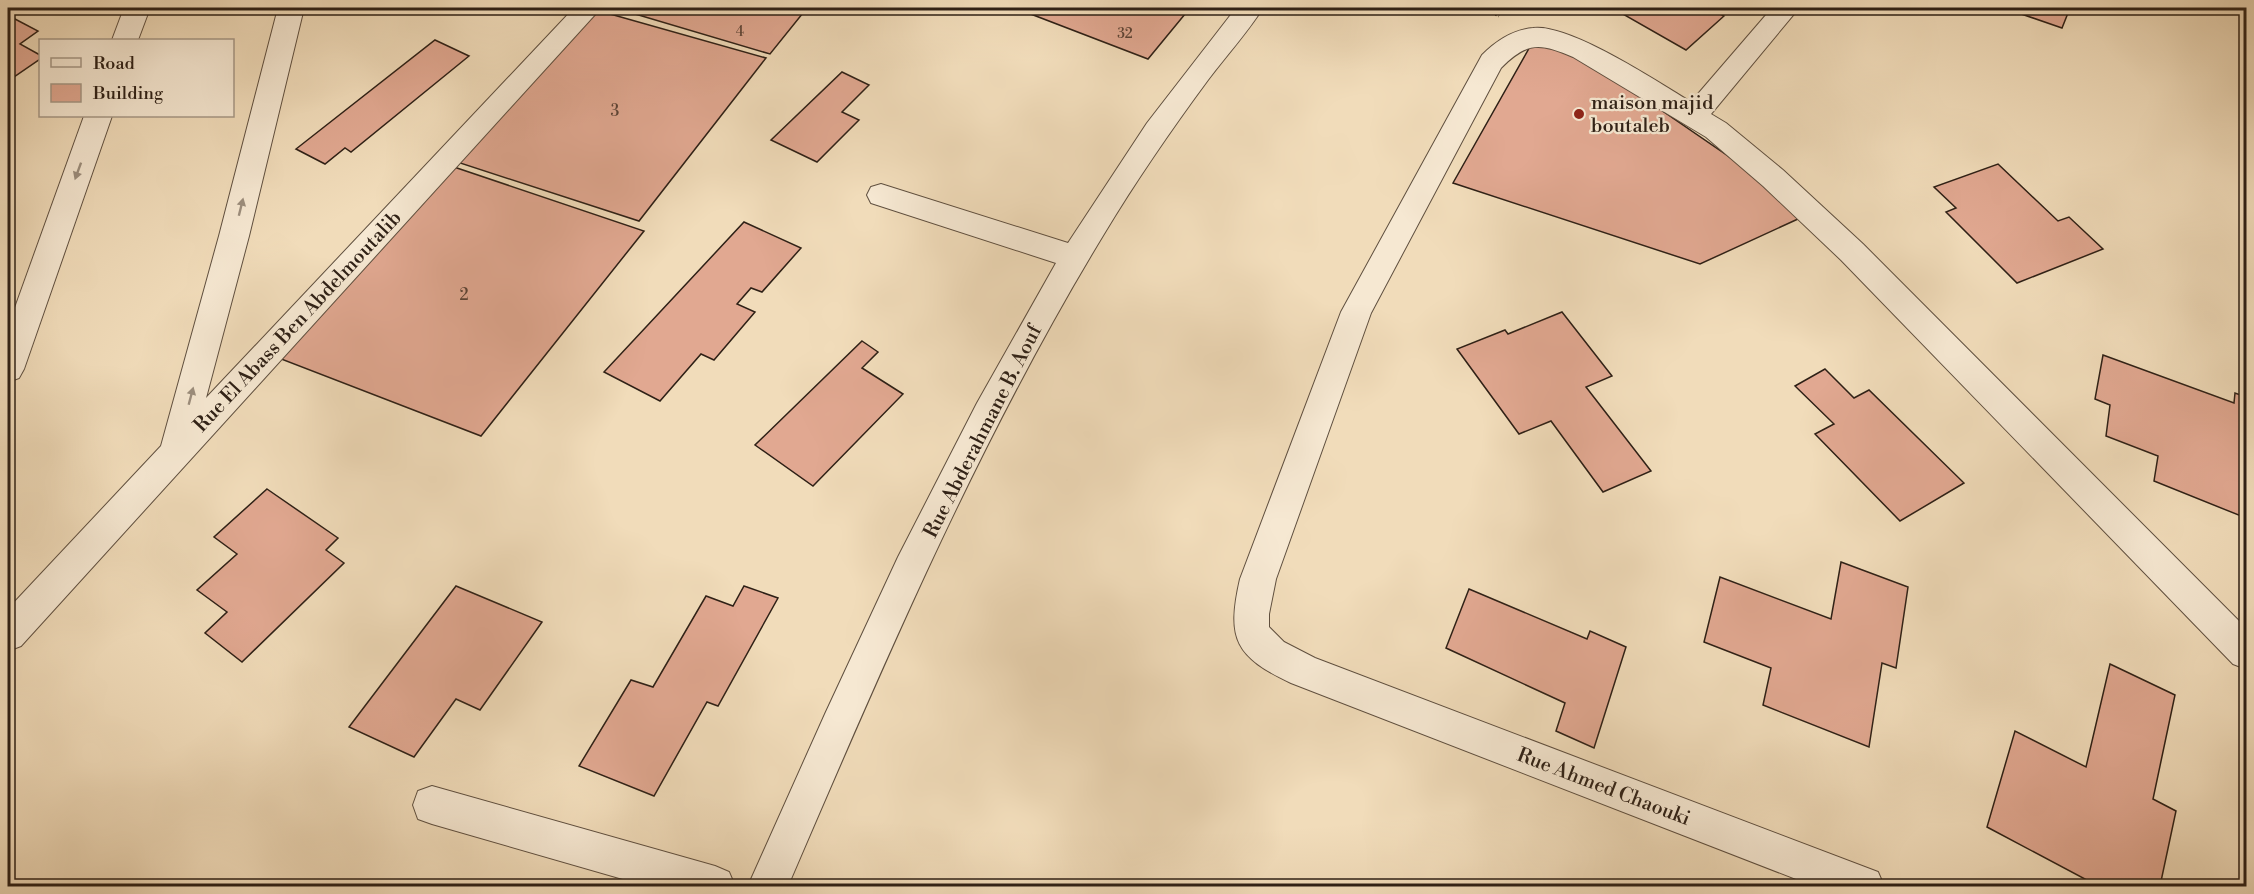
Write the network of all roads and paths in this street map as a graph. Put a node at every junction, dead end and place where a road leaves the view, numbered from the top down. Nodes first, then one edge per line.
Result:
1 (137, 8) edge
2 (291, 8) edge
3 (588, 8) edge
4 (1250, 8) edge
5 (1786, 8) edge
6 (125, 39) edge
7 (1695, 115) junction
8 (98, 117) edge
9 (881, 195) dead end
10 (1074, 257) junction
11 (8, 369) edge
12 (176, 452) junction
13 (8, 634) edge
14 (2247, 651) edge
15 (432, 805) dead end
16 (715, 886) edge
17 (768, 886) edge
18 (1864, 886) edge

1 - 6 street
12 -> 2 street
3 - 12 street, Rue El Abass Ben Abdelmoutalib
4 - 10 street, Rue Abderahmane B. Aouf
5 - 7 street
7 - 14 street, Rue Ahmed Chaouki
7 - 18 street, Rue Ahmed Chaouki
8 -> 11 street
9 - 10 street
10 - 17 street, Rue Abderahmane B. Aouf
12 - 13 street, Rue El Abass Ben Abdelmoutalib
15 - 16 street

